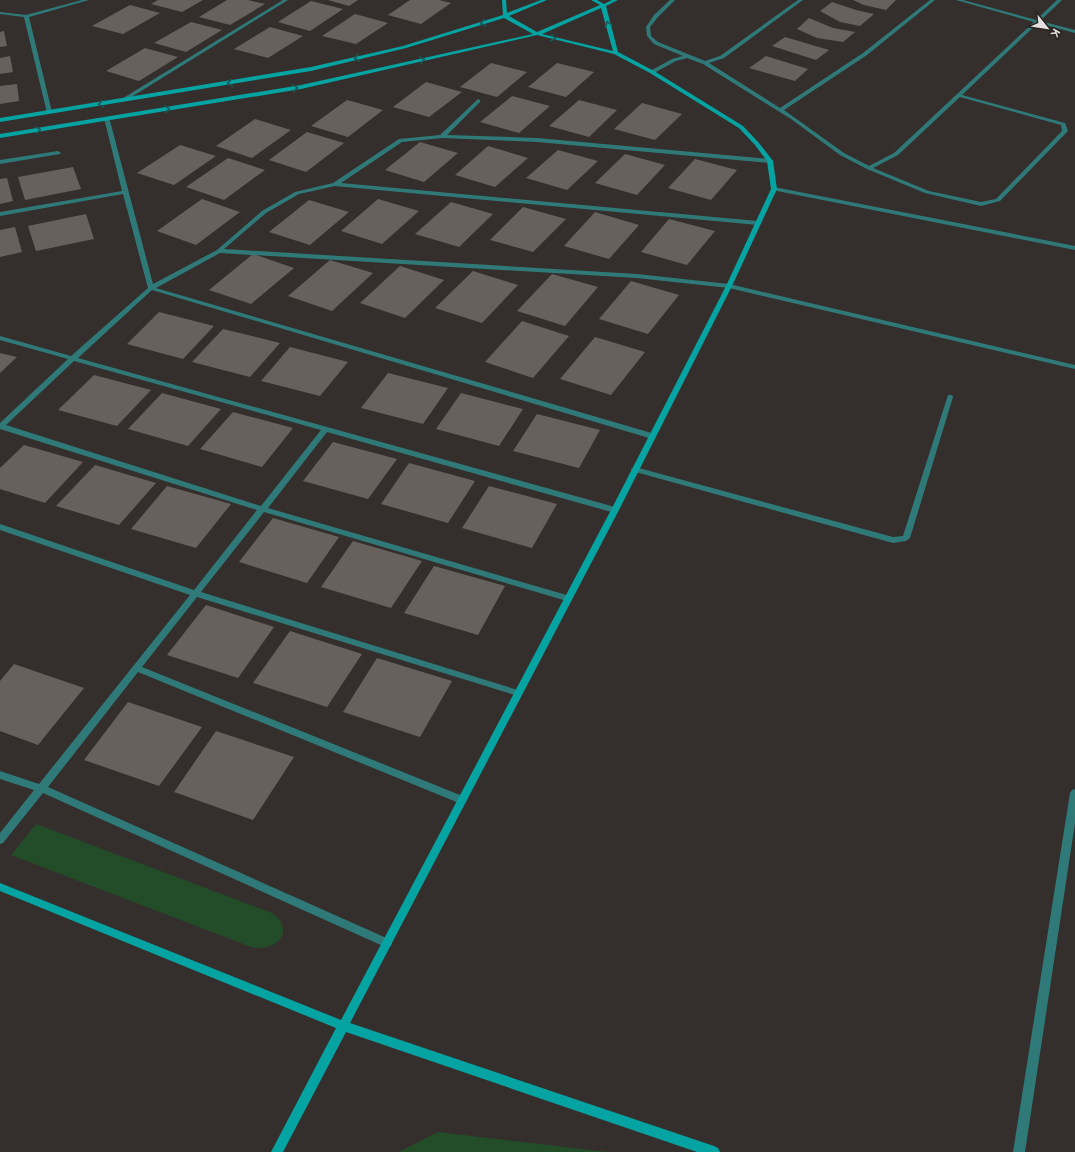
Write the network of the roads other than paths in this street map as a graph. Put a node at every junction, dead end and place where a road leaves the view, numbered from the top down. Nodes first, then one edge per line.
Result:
1 (87, 0) edge
2 (286, 0) edge
3 (504, 0) edge
4 (545, 0) edge
5 (593, 0) edge
6 (616, 0) edge
7 (673, 0) edge
8 (801, 0) edge
9 (933, 0) edge
10 (958, 0) edge
11 (1060, 0) edge
12 (603, 5) junction
13 (0, 13) edge
14 (26, 16) junction
15 (505, 16) junction
16 (1037, 22) junction
17 (1075, 32) edge
18 (537, 34) junction
19 (616, 53) junction
20 (687, 56) junction
21 (705, 63) junction
22 (652, 72) junction
23 (958, 95) junction
24 (122, 100) junction
25 (478, 101) dead end
26 (780, 110) junction
27 (49, 112) junction
28 (107, 118) junction
29 (0, 120) edge
30 (0, 136) edge
31 (442, 136) junction
32 (58, 153) dead end
33 (770, 161) junction
34 (0, 162) edge
35 (869, 168) junction
36 (335, 184) junction
37 (774, 189) junction
38 (125, 192) junction
39 (0, 214) edge
40 (758, 223) junction
41 (1075, 248) edge
42 (219, 251) junction
43 (729, 286) junction
44 (151, 288) junction
45 (0, 338) edge
46 (72, 359) junction
47 (1075, 367) edge
48 (950, 397) dead end
49 (0, 426) edge
50 (325, 430) junction
51 (652, 436) junction
52 (635, 469) junction
53 (263, 510) junction
54 (615, 510) junction
55 (0, 527) edge
56 (196, 594) junction
57 (567, 598) junction
58 (137, 668) junction
59 (518, 693) junction
60 (0, 775) edge
61 (41, 788) junction
62 (1075, 793) edge
63 (462, 800) junction
64 (0, 840) edge
65 (0, 887) edge
66 (387, 943) junction
67 (343, 1026) junction
68 (277, 1152) edge
69 (714, 1152) edge
70 (1019, 1152) edge

1 - 14 street
2 - 24 street
3 - 15 street
4 - 15 street
5 - 12 street
6 - 12 street
7 - 20 street
8 - 21 street
9 - 26 street
10 - 16 street
11 - 16 street
12 - 18 street
19 -> 12 street
13 - 14 street
14 - 27 street
15 - 18 street
15 -> 24 street
16 - 17 street
16 - 23 street
18 -> 19 street
28 -> 18 street
19 - 22 street
20 - 21 street
20 - 22 street
21 - 26 street
22 - 33 street
23 - 35 street
23 - 35 street
24 -> 27 street
25 - 31 street
26 - 35 street
27 - 29 street
30 -> 28 street
28 - 38 street
31 - 33 street
31 - 36 street
32 - 34 street
33 - 37 street
36 - 40 street
36 - 42 street
37 - 40 street
37 - 41 street
38 - 39 street
38 - 44 street
40 - 43 street
42 - 43 street
42 - 44 street
43 - 47 street
43 - 51 street
44 - 46 street
44 - 51 street
45 - 46 street
46 - 49 street
46 - 50 street
48 - 52 street
49 - 53 street
50 - 53 street
50 - 54 street
51 - 52 street
52 - 54 street
53 - 56 street
53 - 57 street
54 - 57 street
55 - 56 street
56 - 58 street
56 - 59 street
57 - 59 street
58 - 61 street
58 - 63 street
59 - 63 street
60 - 61 street
61 - 64 street
61 - 66 street
62 - 70 street
63 - 66 street
65 - 67 street
66 - 67 street
67 - 68 street
67 - 69 street

